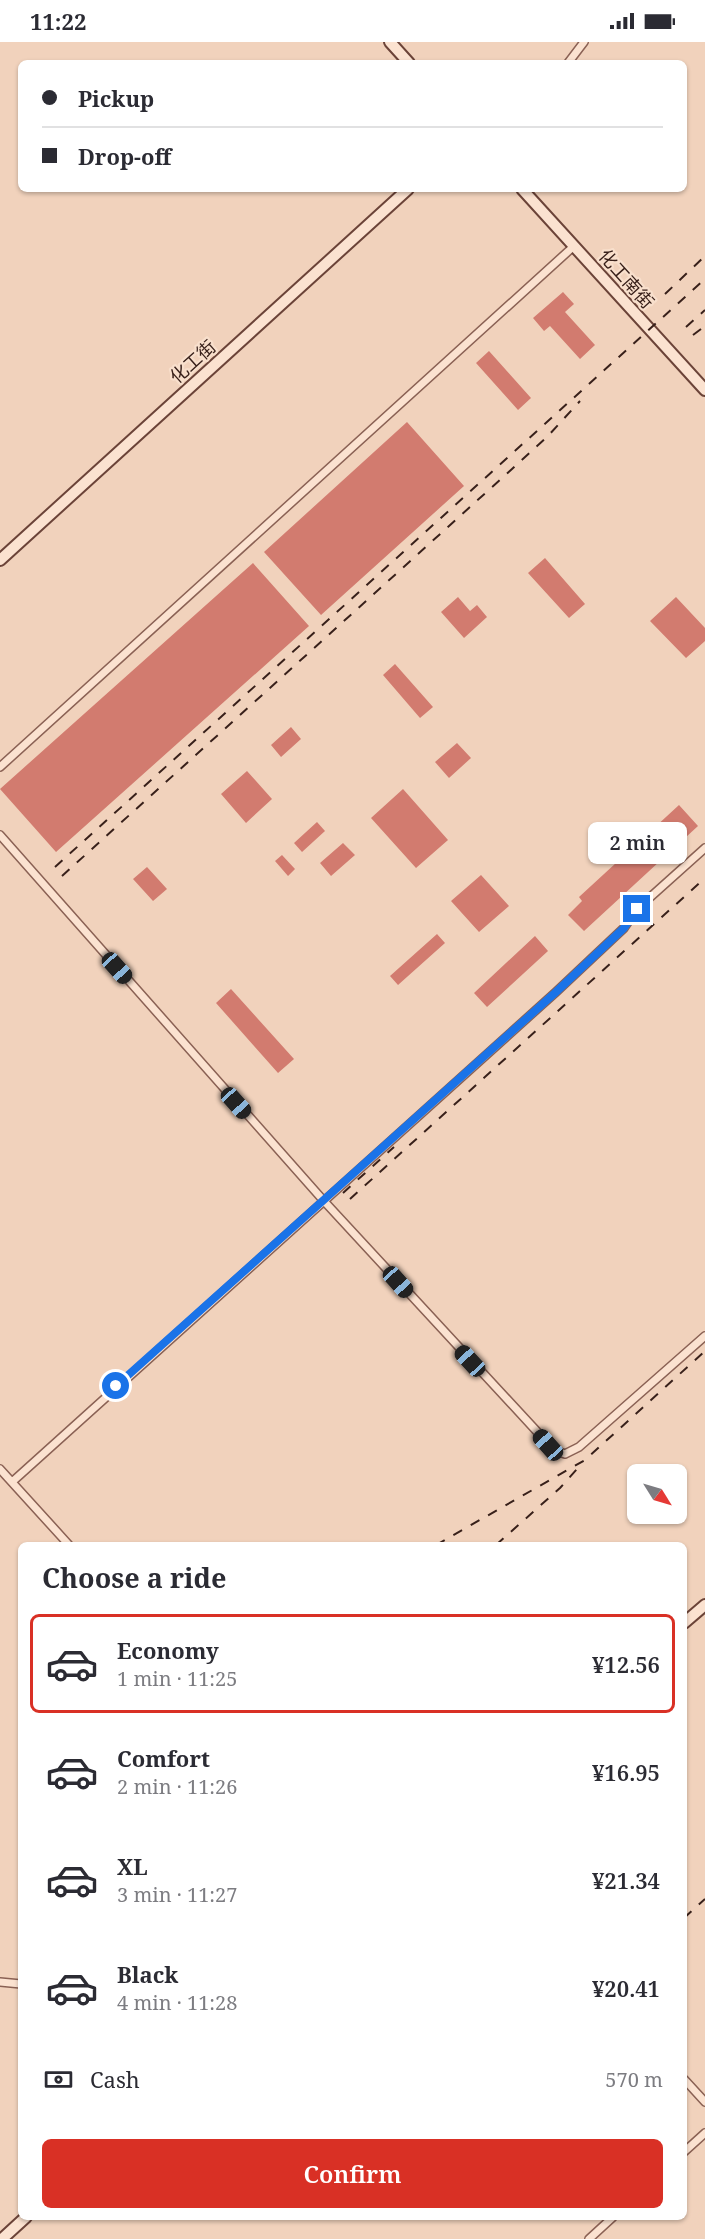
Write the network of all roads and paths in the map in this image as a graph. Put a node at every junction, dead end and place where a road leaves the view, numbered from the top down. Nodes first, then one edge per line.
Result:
1 (390, 42) edge
2 (584, 42) edge
3 (406, 60) edge
4 (570, 60) edge
5 (405, 192) edge
6 (525, 192) edge
7 (574, 246) junction
8 (705, 390) edge
9 (0, 560) edge
10 (0, 767) edge
11 (0, 835) edge
12 (705, 848) edge
13 (323, 1200) junction
14 (705, 1336) edge
15 (0, 1468) edge
16 (12, 1482) junction
17 (66, 1542) edge
18 (705, 1605) edge
19 (687, 1620) edge
20 (0, 1982) edge
21 (18, 1984) edge
22 (687, 2082) edge
23 (705, 2102) edge
24 (705, 2133) edge
25 (687, 2149) edge
26 (23, 2220) edge
27 (610, 2220) edge
28 (2, 2239) edge
29 (589, 2239) edge

1 - 3 street
2 - 4 street
5 - 9 street, 化工街
6 - 7 street, 化工南街
7 - 8 street, 化工南街
7 - 10 street
11 - 13 street
12 - 13 street
13 - 14 street
13 - 16 street
15 - 16 street
16 - 17 street
18 - 19 street
20 - 21 street
22 - 23 street
24 - 25 street
26 - 28 street
27 - 29 street

